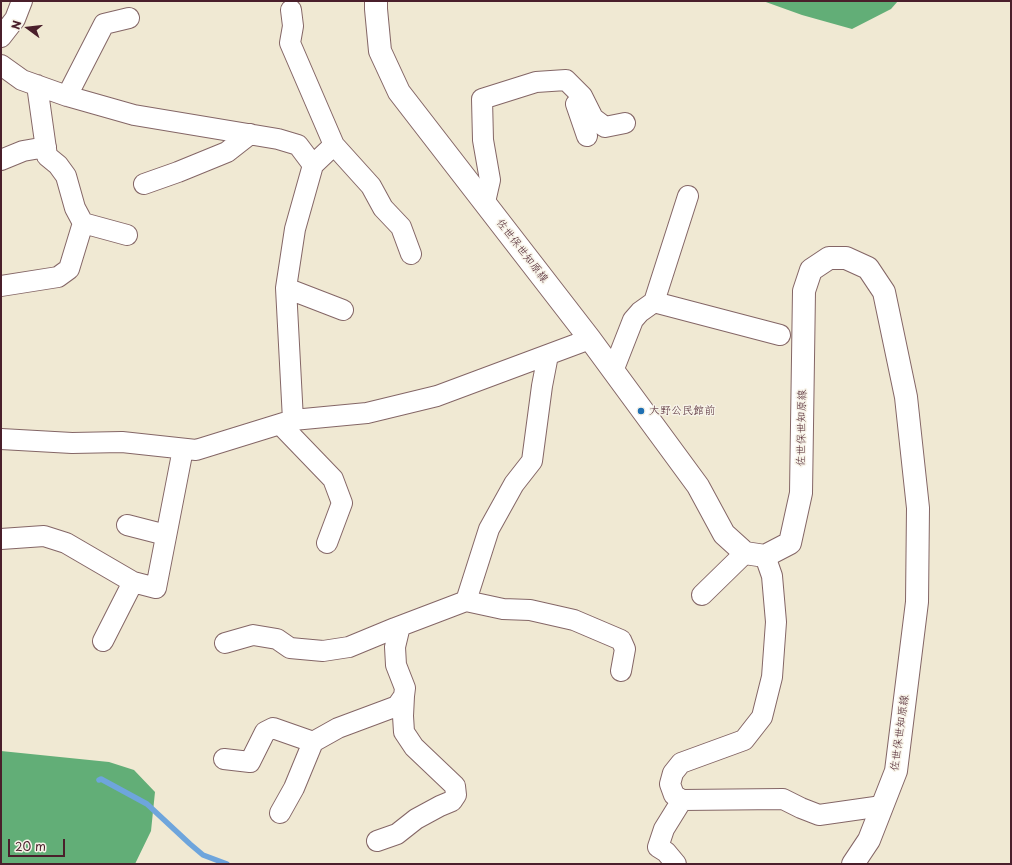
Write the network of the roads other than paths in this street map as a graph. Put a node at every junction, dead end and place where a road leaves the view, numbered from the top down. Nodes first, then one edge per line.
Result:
1 (22, 1) edge
2 (376, 1) edge
3 (292, 10) dead end
4 (129, 18) dead end
5 (1, 37) edge
6 (1, 65) edge
7 (566, 80) junction
8 (36, 85) junction
9 (67, 96) junction
10 (625, 123) dead end
11 (250, 134) junction
12 (587, 136) dead end
13 (334, 145) junction
14 (46, 146) junction
15 (1, 160) edge
16 (314, 164) junction
17 (144, 184) dead end
18 (688, 196) dead end
19 (485, 202) junction
20 (83, 223) junction
21 (127, 235) dead end
22 (411, 254) dead end
23 (1, 286) edge
24 (286, 288) junction
25 (654, 302) junction
26 (343, 310) dead end
27 (780, 335) dead end
28 (590, 339) junction
29 (548, 354) junction
30 (614, 371) junction
31 (286, 422) junction
32 (1, 439) edge
33 (183, 449) junction
34 (127, 525) dead end
35 (166, 535) junction
36 (1, 539) edge
37 (327, 543) dead end
38 (755, 554) junction
39 (134, 582) junction
40 (702, 595) dead end
41 (466, 601) junction
42 (400, 626) junction
43 (103, 642) dead end
44 (225, 643) dead end
45 (621, 671) dead end
46 (404, 696) junction
47 (313, 742) junction
48 (224, 759) dead end
49 (682, 800) junction
50 (882, 806) junction
51 (280, 813) dead end
52 (377, 841) dead end
53 (676, 864) edge
54 (853, 864) edge

1 - 5 street
2 - 19 main road, 佐世保世知原線
3 - 13 street
4 - 9 street
6 - 8 street
7 - 10 street
7 - 12 street
7 - 19 street
8 - 9 street
8 - 14 street
9 - 11 street
11 - 16 street
11 - 17 street
13 - 16 street
13 - 22 street
14 - 15 street
14 - 20 street
16 - 24 street
18 - 25 street
19 - 28 main road, 佐世保世知原線
20 - 21 street
20 - 23 street
24 - 26 street
24 - 31 street
25 - 27 street
25 - 30 street
28 - 29 street
28 - 30 main road, 佐世保世知原線
29 - 31 street
29 - 41 street
30 - 38 main road, 佐世保世知原線
31 - 33 street
31 - 37 street
32 - 33 street
33 - 35 street
34 - 35 street
35 - 39 street
36 - 39 street
38 - 40 street
38 - 49 street
38 - 50 main road, 佐世保世知原線
39 - 43 street
41 - 42 street
41 - 45 street
42 - 44 street
42 - 46 street
46 - 47 street
46 - 52 street
47 - 48 street
47 - 51 street
49 - 50 street
49 - 53 street
50 - 54 main road, 佐世保世知原線

